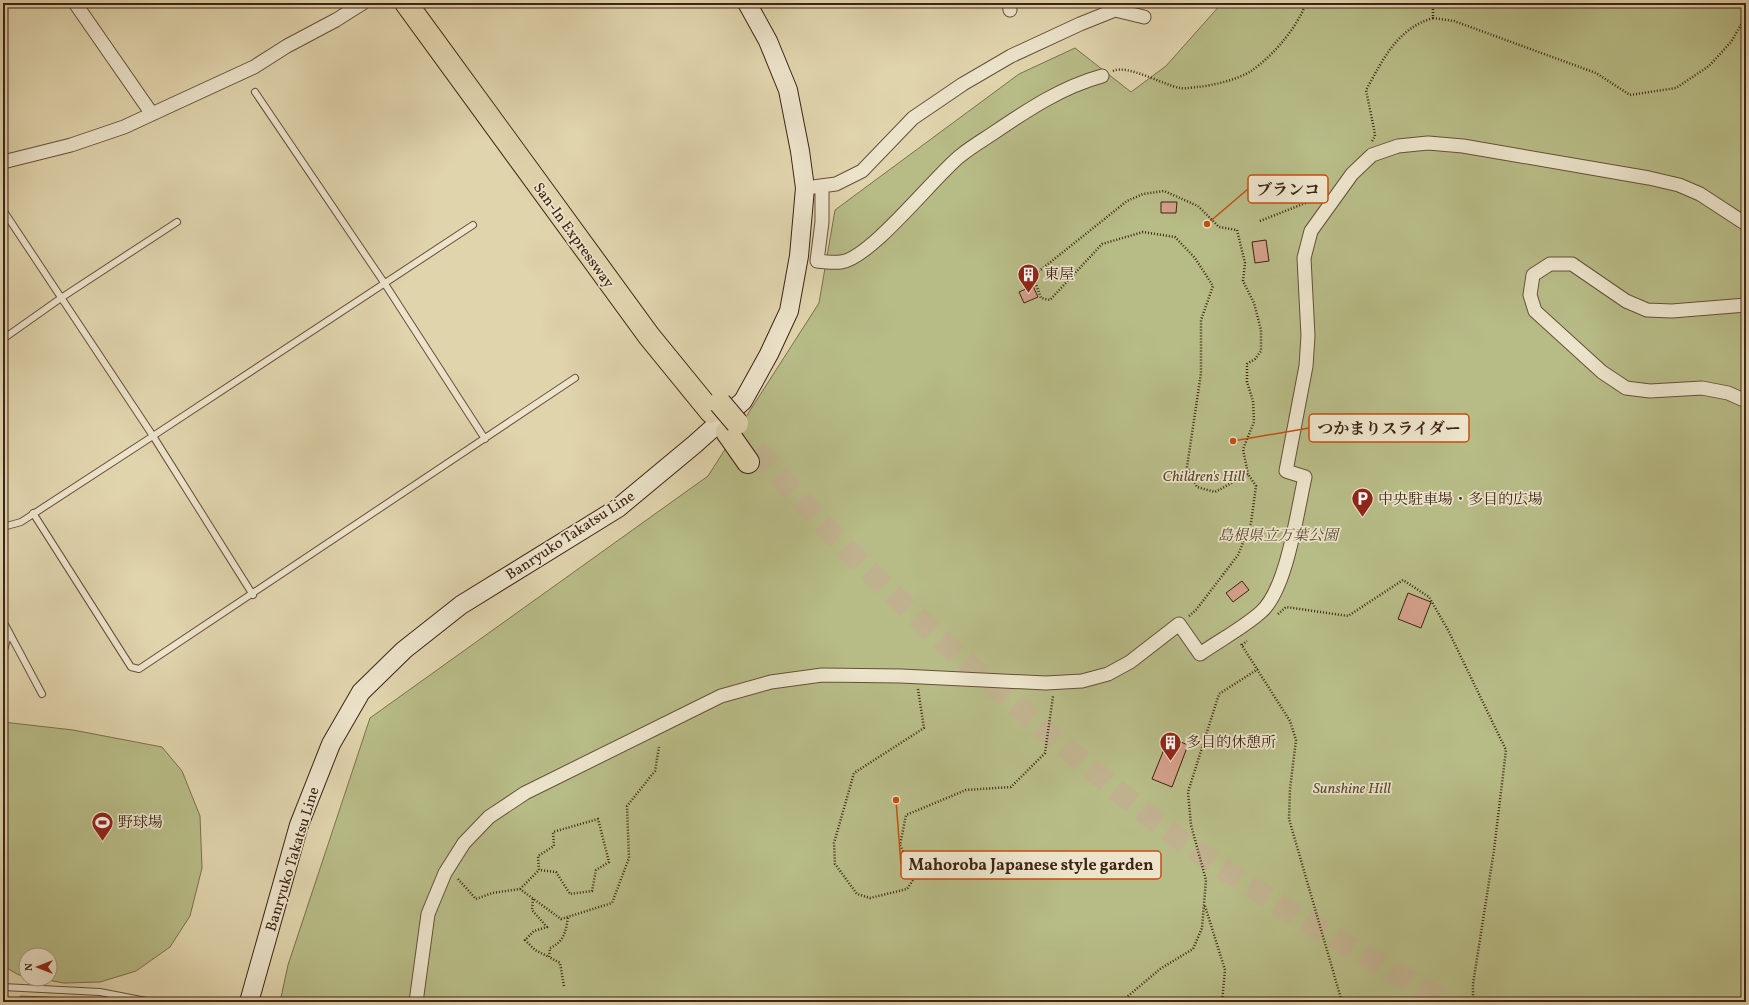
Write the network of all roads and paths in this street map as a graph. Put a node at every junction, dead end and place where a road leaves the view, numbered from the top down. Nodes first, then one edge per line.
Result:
1 (75, 3) edge
2 (406, 3) edge
3 (420, 3) edge
4 (747, 3) edge
5 (1306, 3) edge
6 (1434, 3) edge
7 (355, 4) edge
8 (1746, 16) edge
9 (1144, 17) dead end
10 (1432, 18) junction
11 (1102, 76) joint
12 (255, 92) dead end
13 (152, 114) junction
14 (1369, 146) dead end
15 (3, 162) edge
16 (813, 187) junction
17 (1324, 190) dead end
18 (3, 210) edge
19 (1260, 221) dead end
20 (177, 222) dead end
21 (1746, 224) edge
22 (473, 225) dead end
23 (385, 284) junction
24 (61, 298) junction
25 (1746, 305) edge
26 (3, 339) edge
27 (575, 378) dead end
28 (1746, 401) edge
29 (716, 408) junction
30 (153, 436) junction
31 (485, 439) junction
32 (752, 456) tunnel mouth
33 (1248, 474) junction
34 (33, 513) junction
35 (3, 527) edge
36 (253, 594) junction
37 (1275, 617) dead end
38 (3, 621) edge
39 (1179, 624) junction
40 (9, 632) junction
41 (1233, 632) junction
42 (1247, 640) dead end
43 (1242, 645) junction
44 (3, 654) edge
45 (1258, 669) junction
46 (918, 687) dead end
47 (42, 694) dead end
48 (1053, 695) dead end
49 (659, 747) dead end
50 (540, 870) junction
51 (458, 879) dead end
52 (520, 889) junction
53 (534, 898) junction
54 (1204, 903) junction
55 (568, 917) junction
56 (548, 957) junction
57 (564, 986) dead end
58 (3, 987) edge
59 (152, 1002) edge
60 (249, 1002) edge
61 (416, 1002) edge
62 (1121, 1002) edge
63 (1197, 1002) edge
64 (1217, 1002) edge
65 (1222, 1002) edge
66 (1342, 1002) edge
67 (1474, 1002) edge

1 - 13 street
2 - 29 highway, San-In Expressway
3 - 29 highway, San-In Expressway
4 - 16 main road, Banryuko Takatsu Line
5 - 11 path
6 - 10 path
7 - 13 street
8 - 10 path
9 - 16 street
10 - 14 path
11 - 16 street
12 - 23 lane
13 - 15 street
16 - 60 main road, Banryuko Takatsu Line
17 - 19 path
18 - 24 lane
20 - 24 lane
21 - 41 street
22 - 23 lane
23 - 30 lane
23 - 31 lane
24 - 26 lane
24 - 30 lane
25 - 28 street
27 - 31 lane
29 - 32 highway, San-In Expressway
30 - 34 lane
30 - 36 lane
31 - 36 lane
33 - 33 path
33 - 39 path
34 - 35 lane
34 - 36 lane
37 - 67 path
38 - 40 lane
39 - 41 street
39 - 61 street
40 - 44 lane
40 - 47 lane
41 - 43 path
42 - 43 path
43 - 45 path
45 - 54 path
45 - 66 path
46 - 48 path
49 - 55 path
50 - 50 path
50 - 52 path
51 - 52 path
52 - 53 path
53 - 55 path
53 - 56 path
54 - 62 path
54 - 65 path
55 - 56 path
56 - 57 path
58 - 59 lane
63 - 64 path

